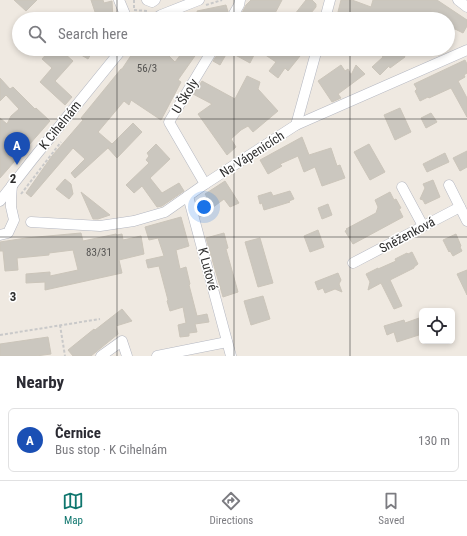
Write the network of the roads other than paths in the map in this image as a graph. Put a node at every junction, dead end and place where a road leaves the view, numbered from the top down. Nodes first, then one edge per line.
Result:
1 (119, 0) edge
2 (147, 0) edge
3 (155, 0) edge
4 (199, 0) edge
5 (240, 0) edge
6 (330, 0) edge
7 (458, 0) edge
8 (467, 7) edge
9 (124, 12) edge
10 (169, 12) edge
11 (235, 12) edge
12 (327, 12) edge
13 (467, 50) edge
14 (455, 55) edge
15 (116, 56) edge
16 (209, 56) edge
17 (315, 56) edge
18 (453, 56) edge
19 (296, 125) junction
20 (205, 184) junction
21 (12, 185) junction
22 (449, 185) dead end
23 (402, 187) dead end
24 (188, 196) junction
25 (0, 201) edge
26 (460, 207) junction
27 (467, 221) edge
28 (31, 222) dead end
29 (423, 226) junction
30 (0, 235) edge
31 (353, 263) dead end
32 (227, 342) junction
33 (101, 356) edge
34 (127, 356) edge
35 (157, 356) edge
36 (231, 356) edge

1 - 9 street
2 - 3 street
4 - 10 street
5 - 11 street
6 - 12 street
7 - 8 street
13 - 14 street, Na Vápenicích
15 - 21 street, K Cihelnám
16 - 20 street, U Školy
17 - 19 street
18 - 19 street, Na Vápenicích
19 - 20 street, Na Vápenicích
20 - 24 street, Na Vápenicích
21 - 25 street, K Cihelnám
21 - 30 street
22 - 26 street
23 - 29 street
24 - 28 street, Na Vápenicích
24 - 32 street, K Lutové
26 - 27 street
26 - 29 street, Sněženková
29 - 31 street, Sněženková
32 - 35 street
32 - 36 street, K Lutové
33 - 34 street

